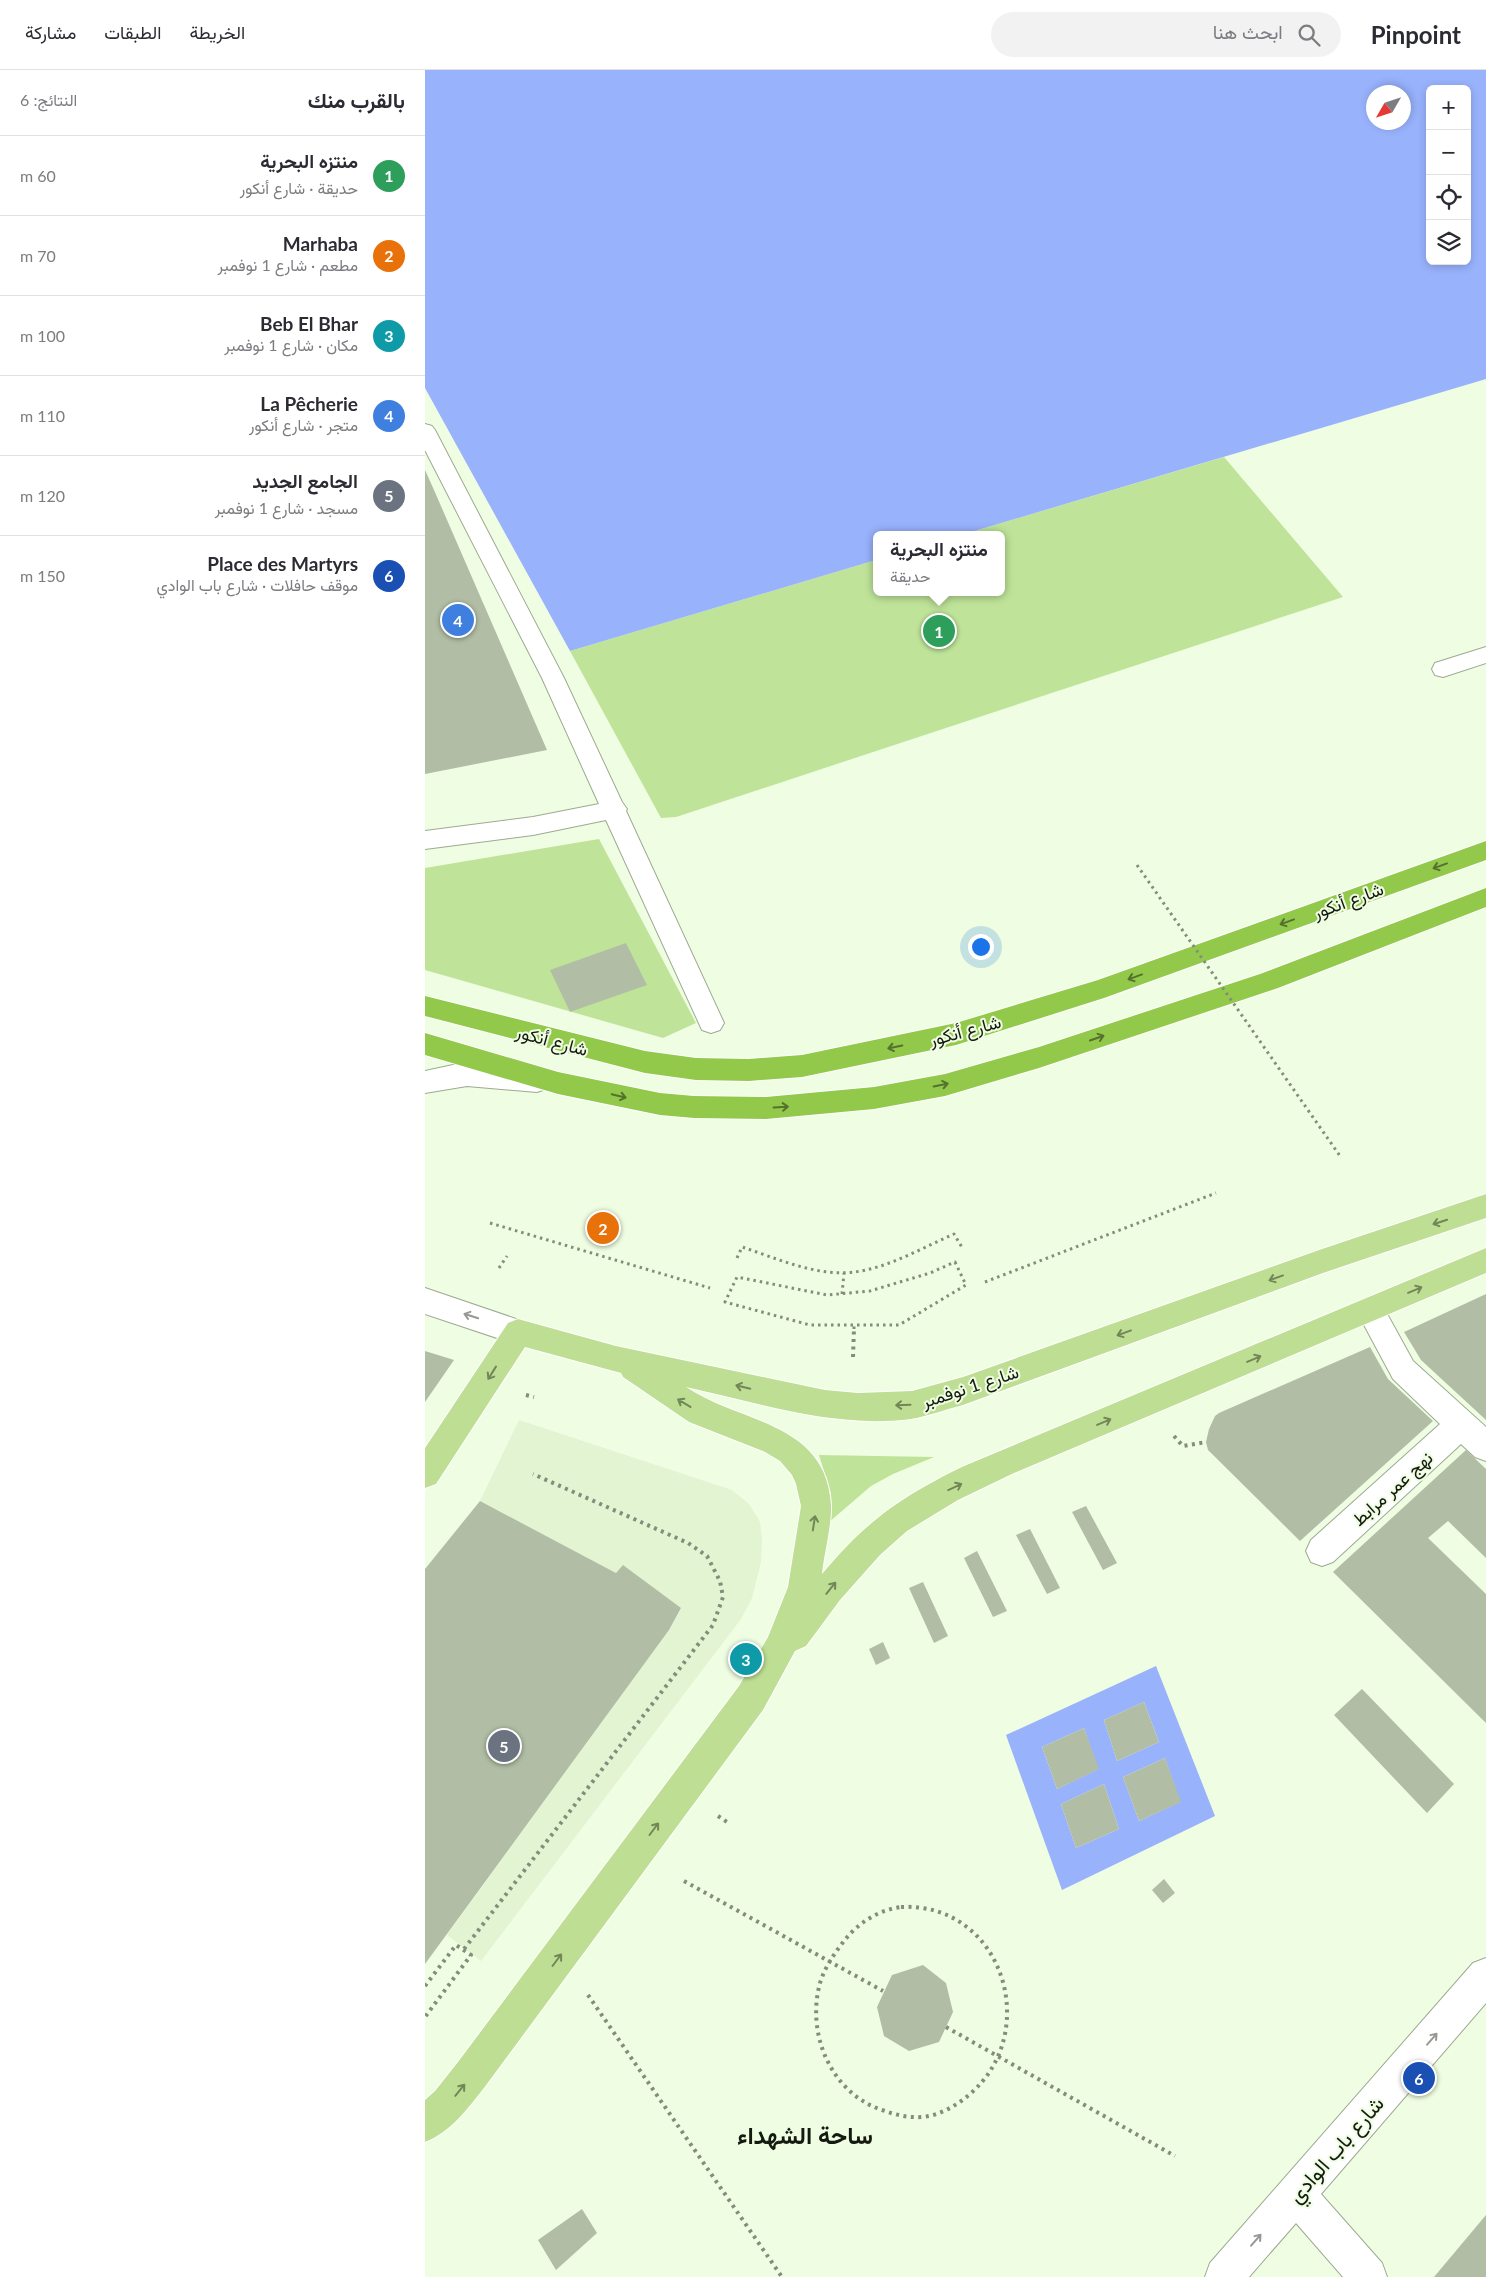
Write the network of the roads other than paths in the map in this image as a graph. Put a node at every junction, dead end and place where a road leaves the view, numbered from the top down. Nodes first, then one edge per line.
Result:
1 (425, 430) edge
2 (1486, 655) edge
3 (1443, 669) dead end
4 (615, 809) junction
5 (425, 840) edge
6 (1486, 850) edge
7 (1486, 897) edge
8 (425, 1006) edge
9 (711, 1023) dead end
10 (425, 1044) edge
11 (425, 1082) edge
12 (571, 1085) junction
13 (1481, 1207) edge
14 (1486, 1260) edge
15 (425, 1301) edge
16 (1370, 1310) junction
17 (517, 1332) junction
18 (616, 1359) junction
19 (1461, 1424) junction
20 (1486, 1447) edge
21 (425, 1474) edge
22 (1322, 1552) dead end
23 (751, 1698) junction
24 (1486, 1976) edge
25 (425, 2124) edge
26 (1296, 2194) junction
27 (1223, 2277) edge
28 (1369, 2277) edge

1 - 4 street
2 - 3 street
4 - 5 street
4 - 9 street
6 -> 8 highway, شارع أنكور
12 -> 7 highway
10 - 12 highway
11 - 12 street
13 -> 18 main road, شارع 1 نوفمبر
16 -> 14 main road
17 -> 15 street
16 - 19 street
23 -> 16 main road
17 - 18 main road, شارع 1 نوفمبر
17 -> 21 main road
23 -> 18 main road
19 - 20 street
19 - 22 street, نهج عمر مرابط
25 -> 23 main road
26 -> 24 street, شارع باب الوادي
27 -> 26 street, شارع باب الوادي
26 - 28 street

